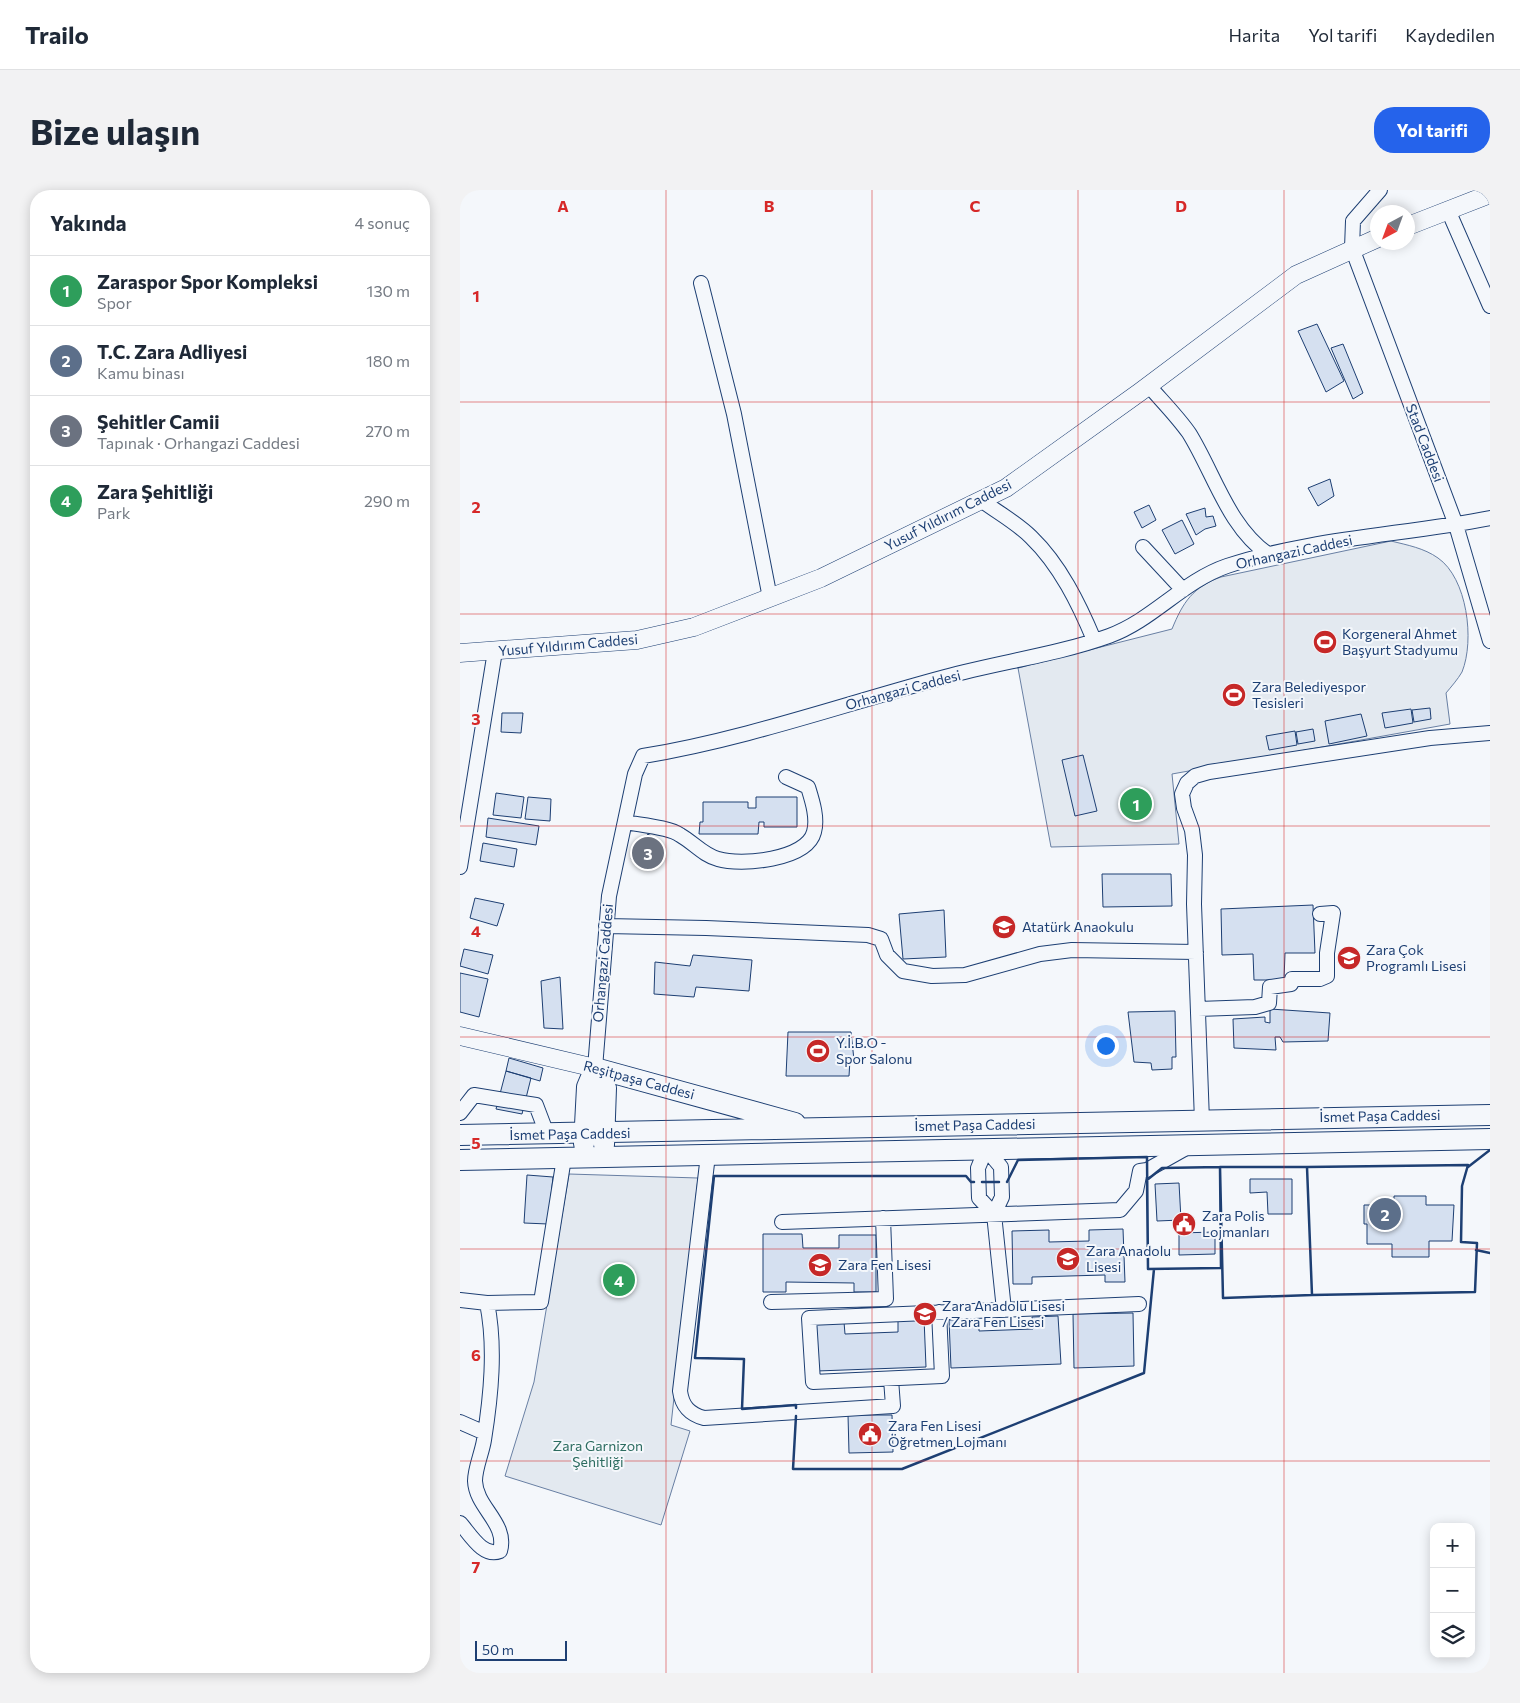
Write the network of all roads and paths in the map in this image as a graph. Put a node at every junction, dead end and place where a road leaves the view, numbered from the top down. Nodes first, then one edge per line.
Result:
1 (1380, 190) edge
2 (1490, 194) edge
3 (1448, 210) junction
4 (1415, 223) edge
5 (1370, 241) edge
6 (1352, 248) junction
7 (701, 283) dead end
8 (1490, 306) edge
9 (1149, 386) junction
10 (981, 500) junction
11 (1490, 518) edge
12 (1456, 525) junction
13 (1143, 547) dead end
14 (1269, 555) junction
15 (1183, 590) junction
16 (770, 598) junction
17 (1094, 640) junction
18 (1490, 641) edge
19 (495, 651) junction
20 (460, 654) edge
21 (1490, 733) edge
22 (786, 777) dead end
23 (625, 822) junction
24 (460, 867) edge
25 (1320, 914) dead end
26 (606, 926) junction
27 (1196, 952) junction
28 (1198, 1009) junction
29 (460, 1036) edge
30 (595, 1068) junction
31 (460, 1113) edge
32 (1490, 1115) edge
33 (1202, 1121) junction
34 (818, 1129) junction
35 (594, 1132) junction
36 (547, 1134) junction
37 (460, 1135) edge
38 (1490, 1139) edge
39 (1191, 1145) junction
40 (986, 1149) junction
41 (708, 1155) junction
42 (584, 1157) junction
43 (460, 1160) edge
44 (994, 1214) junction
45 (883, 1218) junction
46 (782, 1222) dead end
47 (460, 1300) edge
48 (771, 1302) dead end
49 (487, 1303) junction
50 (1140, 1304) dead end
51 (1004, 1310) junction
52 (939, 1312) junction
53 (890, 1378) junction
54 (460, 1422) edge
55 (485, 1434) junction
56 (460, 1523) edge

1 - 6 street
2 - 3 main road
3 - 4 main road
3 - 8 street
5 - 6 main road, Yusuf Yıldırım Caddesi
6 - 9 main road, Yusuf Yıldırım Caddesi
6 - 12 street, Stad Caddesi
7 - 16 street
9 - 10 main road, Yusuf Yıldırım Caddesi
9 - 14 street
10 - 16 main road, Yusuf Yıldırım Caddesi
10 - 17 street
11 - 12 street, Orhangazi Caddesi
12 - 14 street, Orhangazi Caddesi
12 - 18 street, Stad Caddesi
13 - 15 street
14 - 15 street, Orhangazi Caddesi
15 - 17 street, Orhangazi Caddesi
16 - 19 main road, Yusuf Yıldırım Caddesi
17 - 23 street, Orhangazi Caddesi
19 - 20 main road, Yusuf Yıldırım Caddesi
19 - 24 street
21 - 27 street
22 - 23 street
23 - 26 street, Orhangazi Caddesi
25 - 28 street
26 - 27 street
26 - 30 street, Orhangazi Caddesi
27 - 28 street
28 - 33 street
29 - 30 main road, Reşitpaşa Caddesi
30 - 34 highway, Reşitpaşa Caddesi
30 - 35 highway
31 - 36 street
32 - 33 highway, İsmet Paşa Caddesi
33 - 34 highway, İsmet Paşa Caddesi
34 - 35 highway, İsmet Paşa Caddesi
35 - 36 highway, İsmet Paşa Caddesi
35 - 42 highway
36 - 37 highway, İsmet Paşa Caddesi
38 - 39 highway, İsmet Paşa Caddesi
39 - 40 highway, İsmet Paşa Caddesi
39 - 44 street
40 - 41 highway, İsmet Paşa Caddesi
40 - 44 street
40 - 44 street
41 - 42 highway, İsmet Paşa Caddesi
41 - 53 street
42 - 43 highway, İsmet Paşa Caddesi
42 - 49 street
44 - 45 street
44 - 51 street
45 - 46 street
45 - 48 street
47 - 49 street
49 - 55 street
50 - 51 street
51 - 52 street
52 - 53 street
52 - 53 street
54 - 55 street
55 - 56 street

